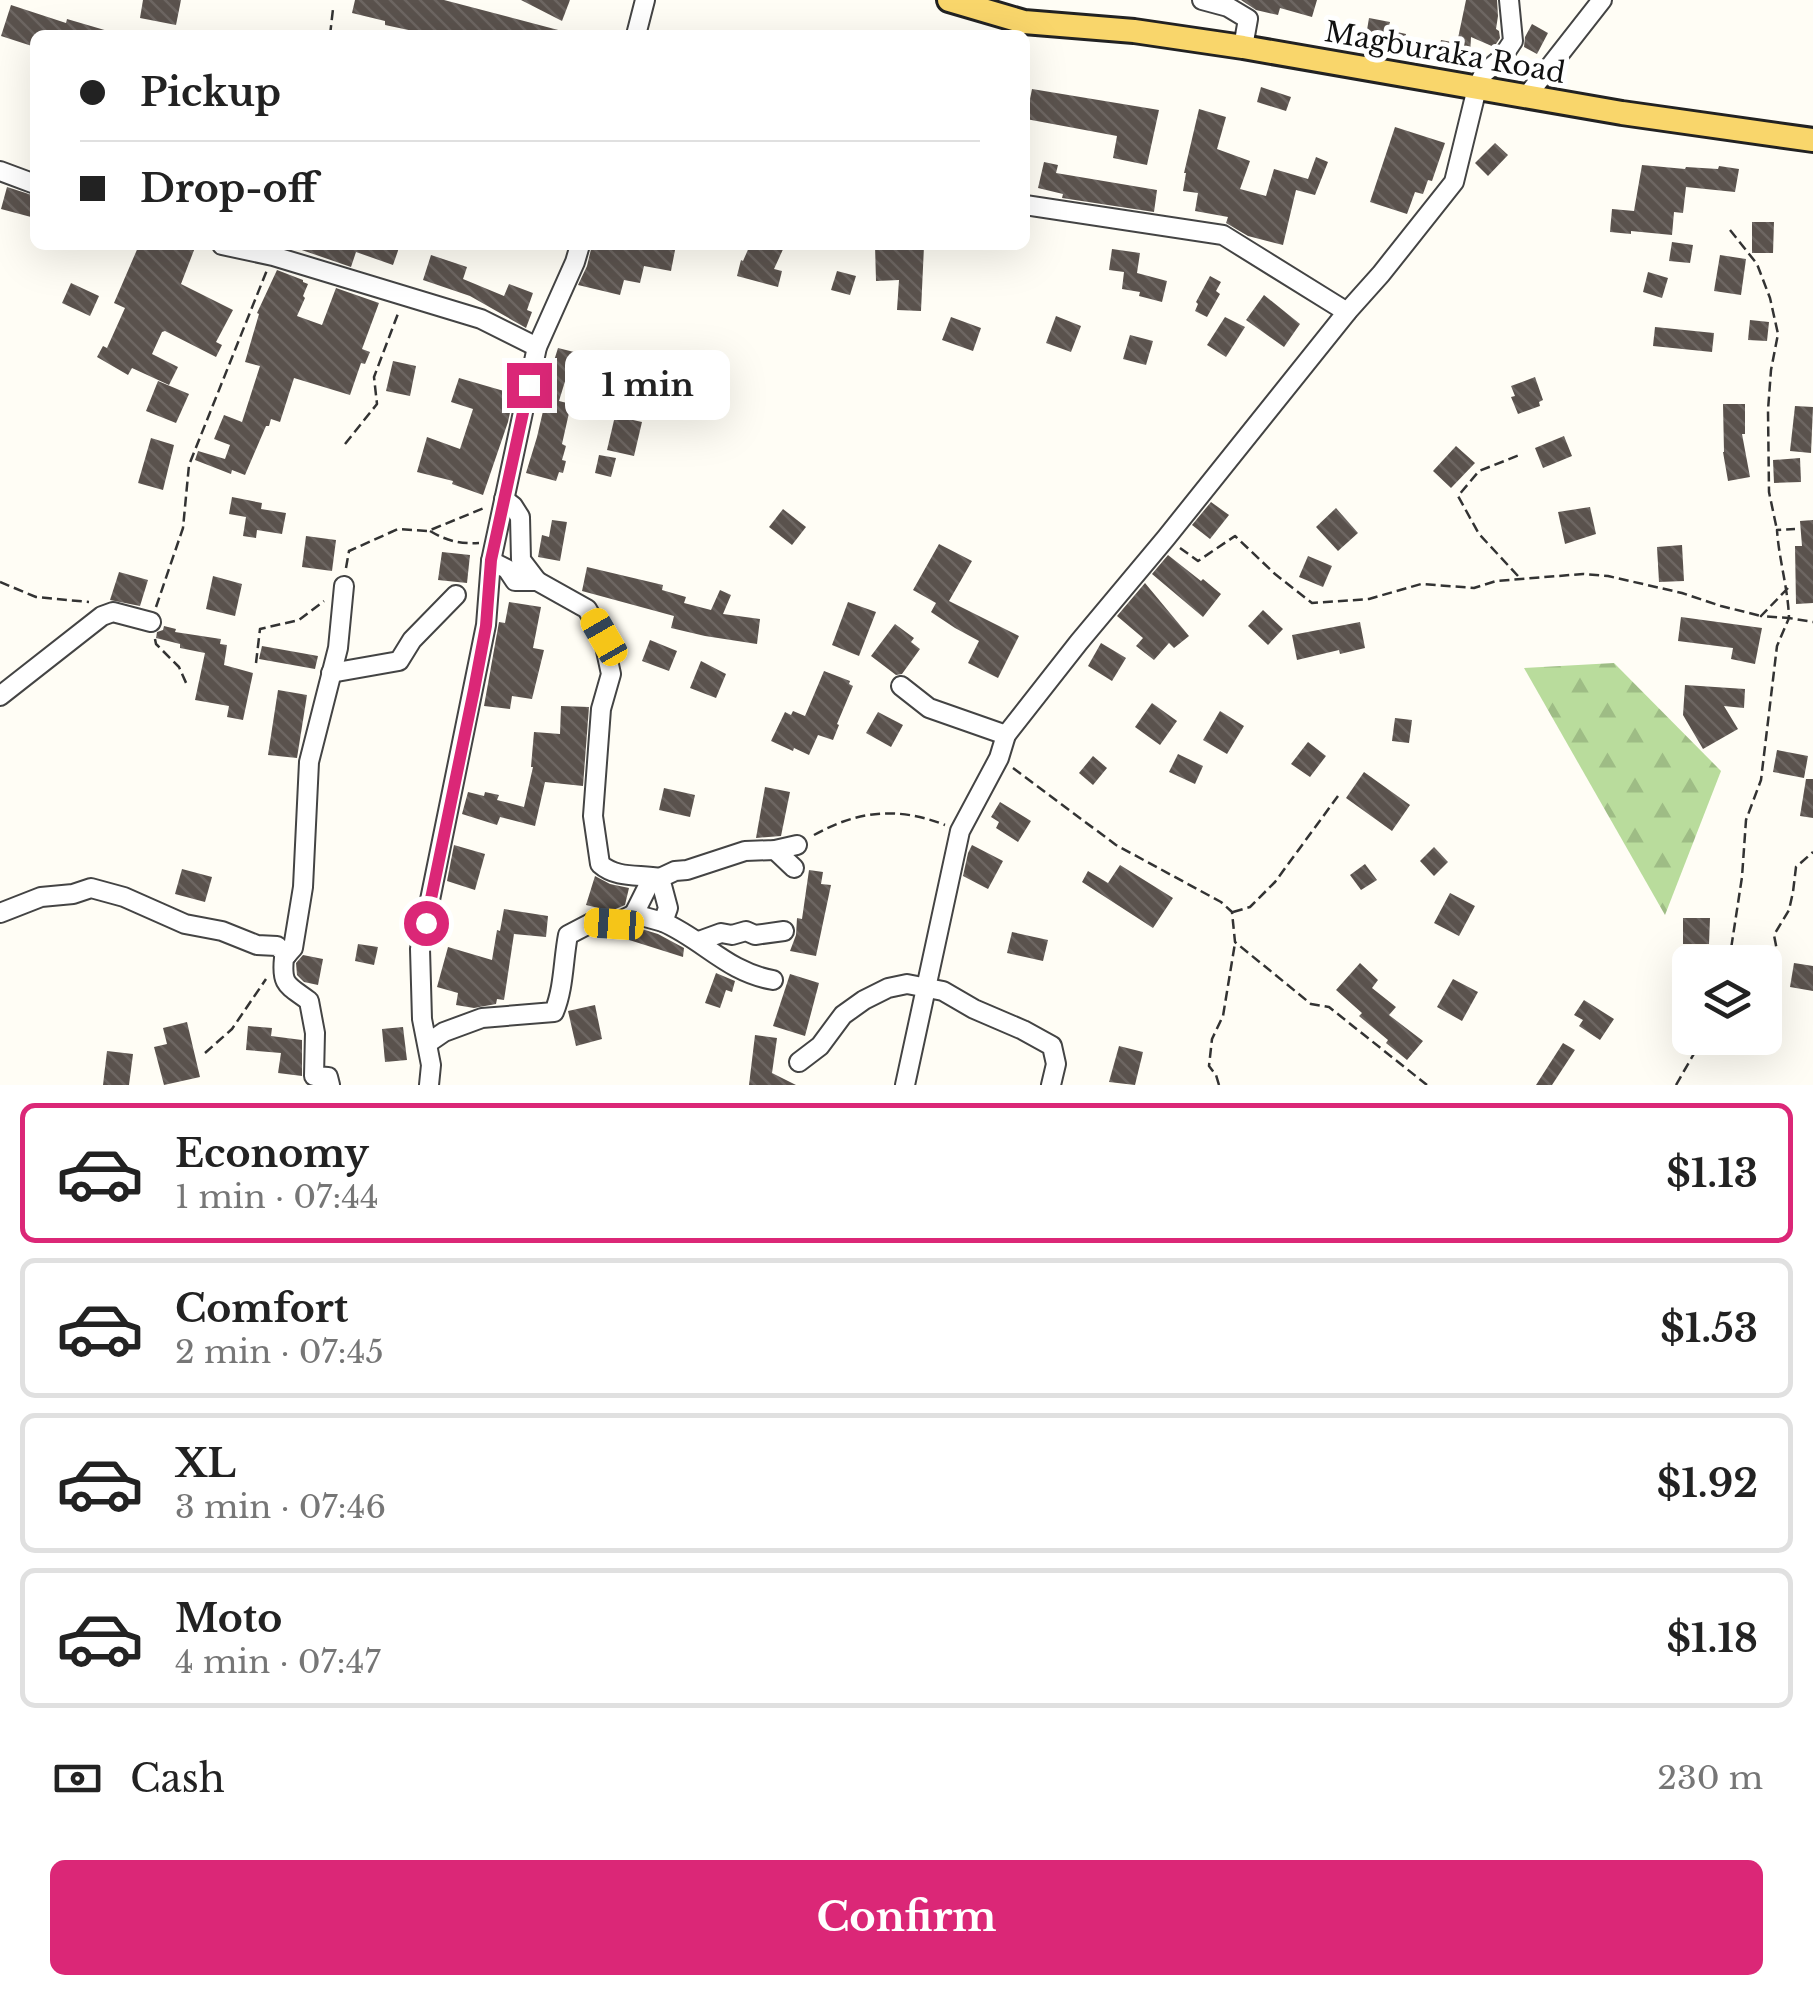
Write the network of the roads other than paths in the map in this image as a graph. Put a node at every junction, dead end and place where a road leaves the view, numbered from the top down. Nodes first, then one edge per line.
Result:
1 (646, 0) edge
2 (949, 0) edge
3 (1202, 0) edge
4 (1509, 0) edge
5 (1602, 0) edge
6 (637, 30) edge
7 (1244, 47) junction
8 (1476, 88) junction
9 (1526, 97) junction
10 (1813, 140) edge
11 (0, 172) edge
12 (30, 182) edge
13 (1030, 206) edge
14 (245, 250) edge
15 (579, 250) edge
16 (1346, 312) junction
17 (537, 347) junction
18 (504, 500) junction
19 (493, 552) junction
20 (537, 581) junction
21 (344, 586) road end
22 (456, 595) dead end
23 (151, 622) road end
24 (331, 674) junction
25 (901, 686) dead end
26 (0, 696) edge
27 (1006, 735) junction
28 (796, 845) road end
29 (775, 850) junction
30 (794, 868) dead end
31 (660, 878) junction
32 (0, 913) edge
33 (634, 914) junction
34 (664, 922) junction
35 (784, 931) dead end
36 (699, 941) junction
37 (285, 956) junction
38 (772, 980) dead end
39 (925, 986) junction
40 (428, 1043) junction
41 (799, 1062) dead end
42 (434, 1080) edge
43 (330, 1085) edge
44 (905, 1085) edge
45 (1051, 1085) edge

1 - 6 street
2 - 7 main road, Magburaka Road
3 - 7 street
4 - 8 street
5 - 9 street
7 - 8 main road, Magburaka Road
8 - 9 main road, Magburaka Road
8 - 16 street
9 - 10 main road, Magburaka Road
11 - 12 street
13 - 16 street
14 - 17 street
15 - 17 street
16 - 27 street
17 - 18 street
18 - 19 street
18 - 20 street
19 - 20 street
19 - 40 street
20 - 31 street
21 - 24 street
22 - 24 street
23 - 26 street
24 - 37 street
25 - 27 street
27 - 39 street
28 - 29 street
29 - 30 street
29 - 31 street
31 - 33 street
31 - 34 street
32 - 37 street
33 - 34 street
33 - 40 street
34 - 36 street
35 - 36 street
36 - 38 street
37 - 43 street
39 - 41 street
39 - 44 street
39 - 45 street
40 - 42 street

